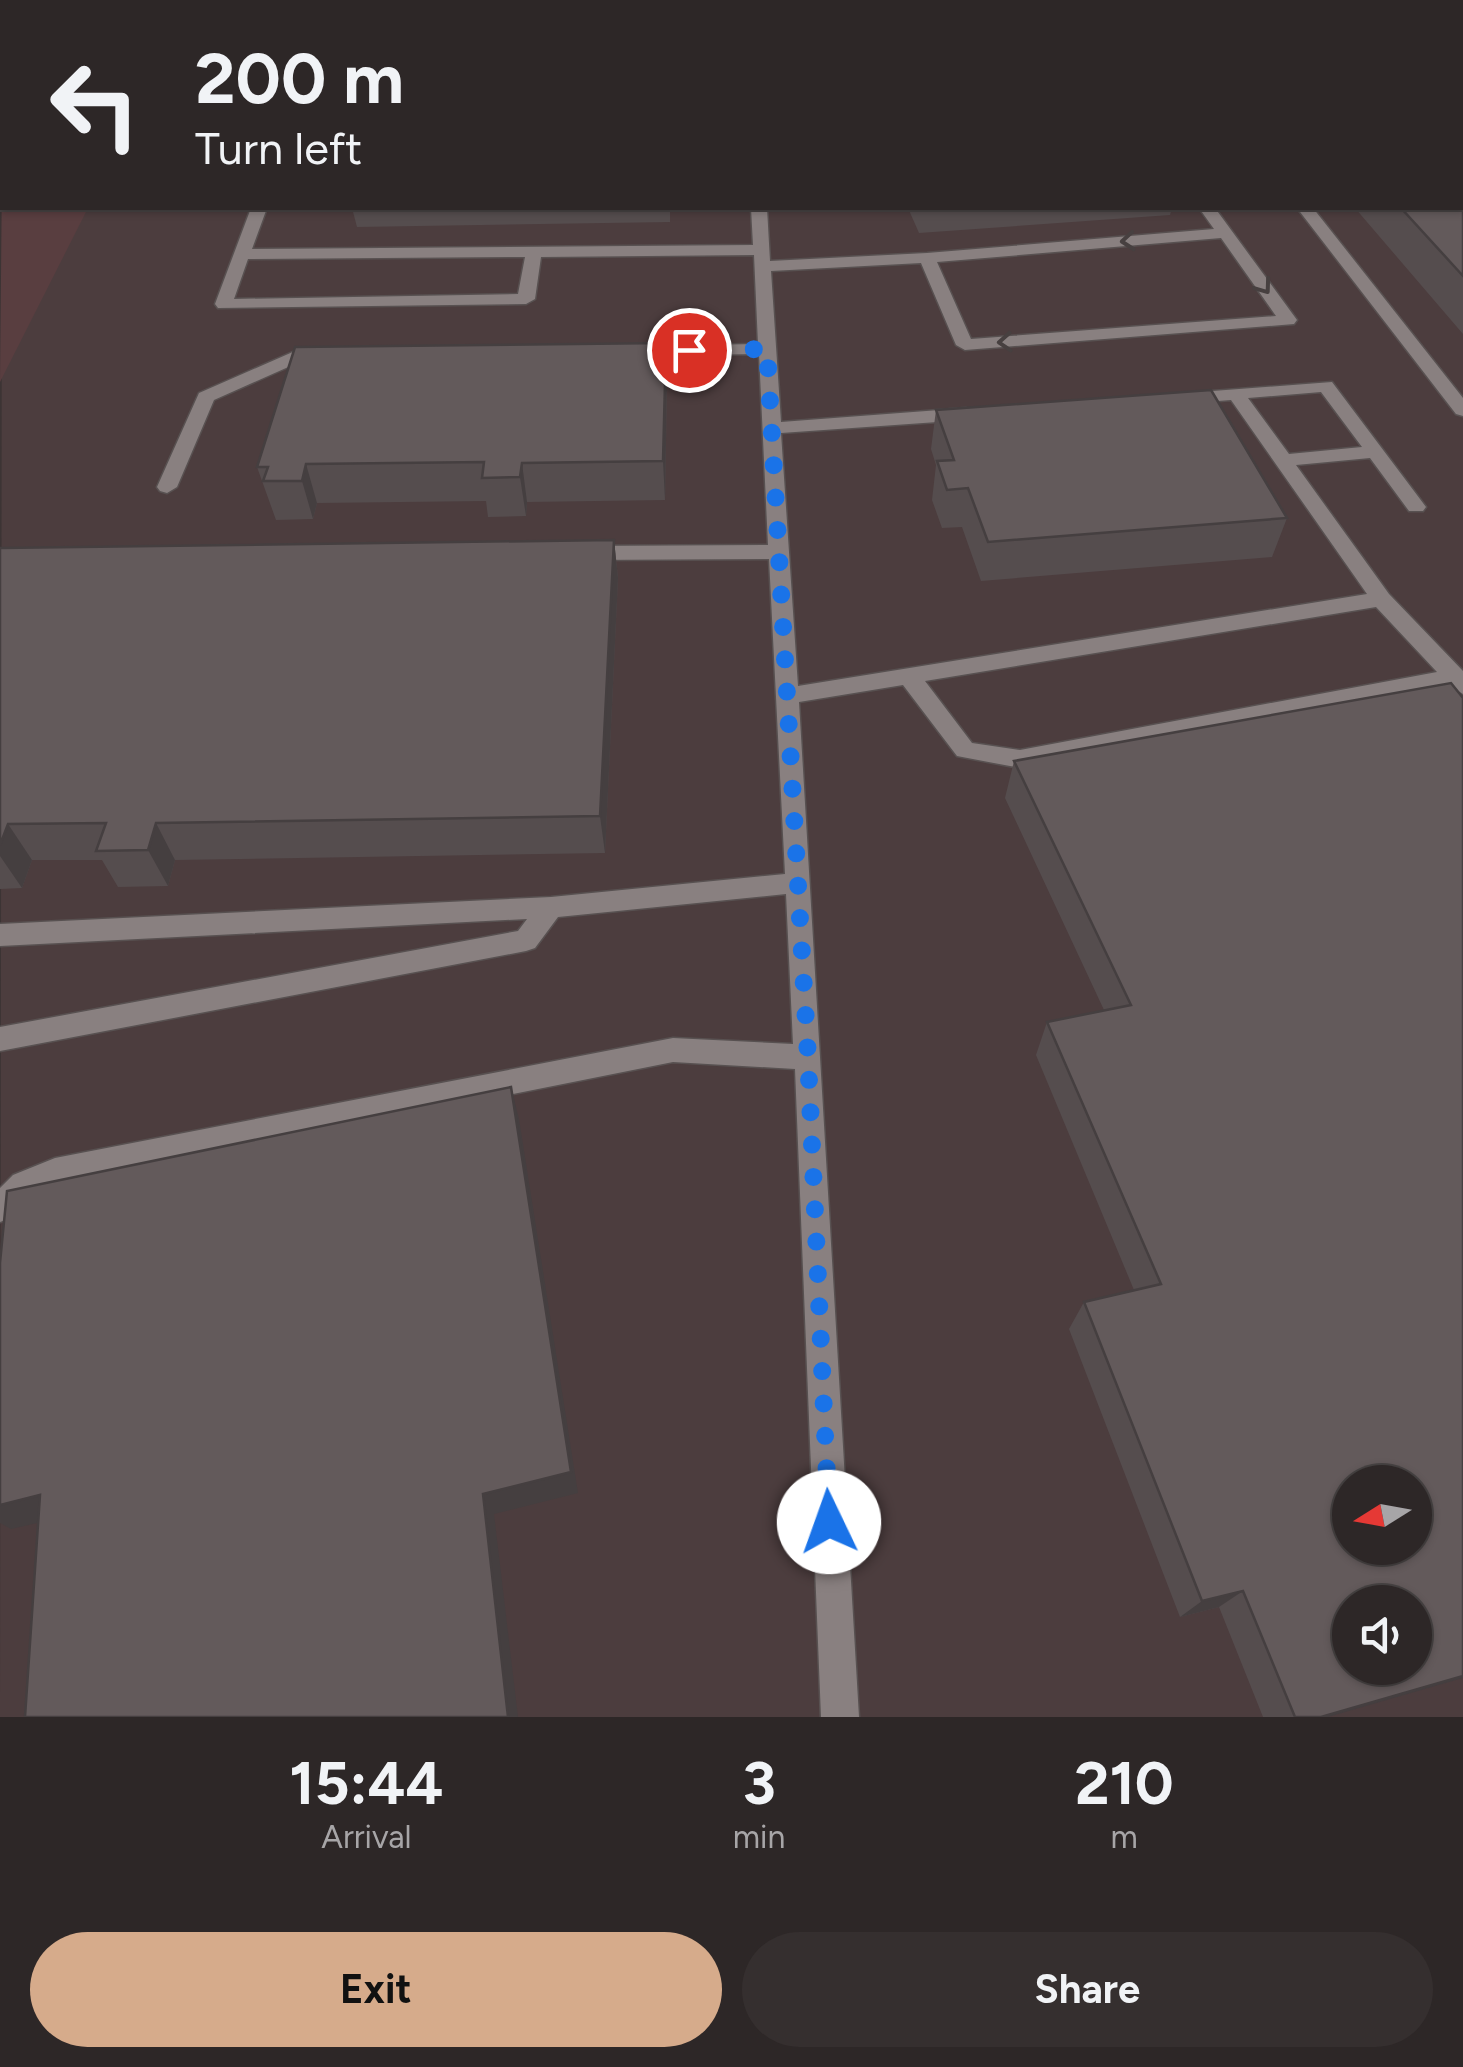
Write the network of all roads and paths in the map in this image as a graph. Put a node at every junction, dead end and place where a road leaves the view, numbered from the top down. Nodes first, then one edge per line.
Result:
1 (259, 210) edge
2 (759, 210) edge
3 (1208, 210) edge
4 (1307, 210) edge
5 (1225, 233) junction
6 (534, 252) junction
7 (242, 254) junction
8 (762, 258) junction
9 (926, 258) junction
10 (767, 349) junction
11 (612, 351) edge
12 (340, 354) edge
13 (1236, 394) junction
14 (1158, 400) edge
15 (1463, 410) edge
16 (984, 413) edge
17 (772, 428) junction
18 (1374, 452) junction
19 (1281, 461) junction
20 (168, 487) dead end
21 (1416, 507) dead end
22 (778, 552) junction
23 (562, 554) edge
24 (1381, 599) junction
25 (908, 676) junction
26 (1459, 682) edge
27 (787, 696) junction
28 (797, 883) junction
29 (551, 907) junction
30 (0, 935) edge
31 (0, 1038) edge
32 (808, 1057) junction
33 (0, 1208) edge
34 (840, 1717) edge

1 - 7 street
2 - 8 street
3 - 5 street
4 - 15 street
5 -> 9 street
5 -> 9 street
6 - 7 street
6 - 7 street
6 - 8 street
8 - 9 street
8 - 10 street
10 - 11 street
10 - 17 street
12 - 20 street
13 - 14 street
13 - 18 street
13 - 19 street
16 - 17 street
17 - 22 street
18 - 19 street
18 - 21 street
19 - 24 street
22 - 23 street
22 - 27 street
24 - 25 street
24 - 26 street
25 - 26 street
25 - 27 street
27 - 28 street
28 - 29 street
28 - 32 street
29 - 30 street
29 - 31 street
32 - 33 street
32 - 34 street

